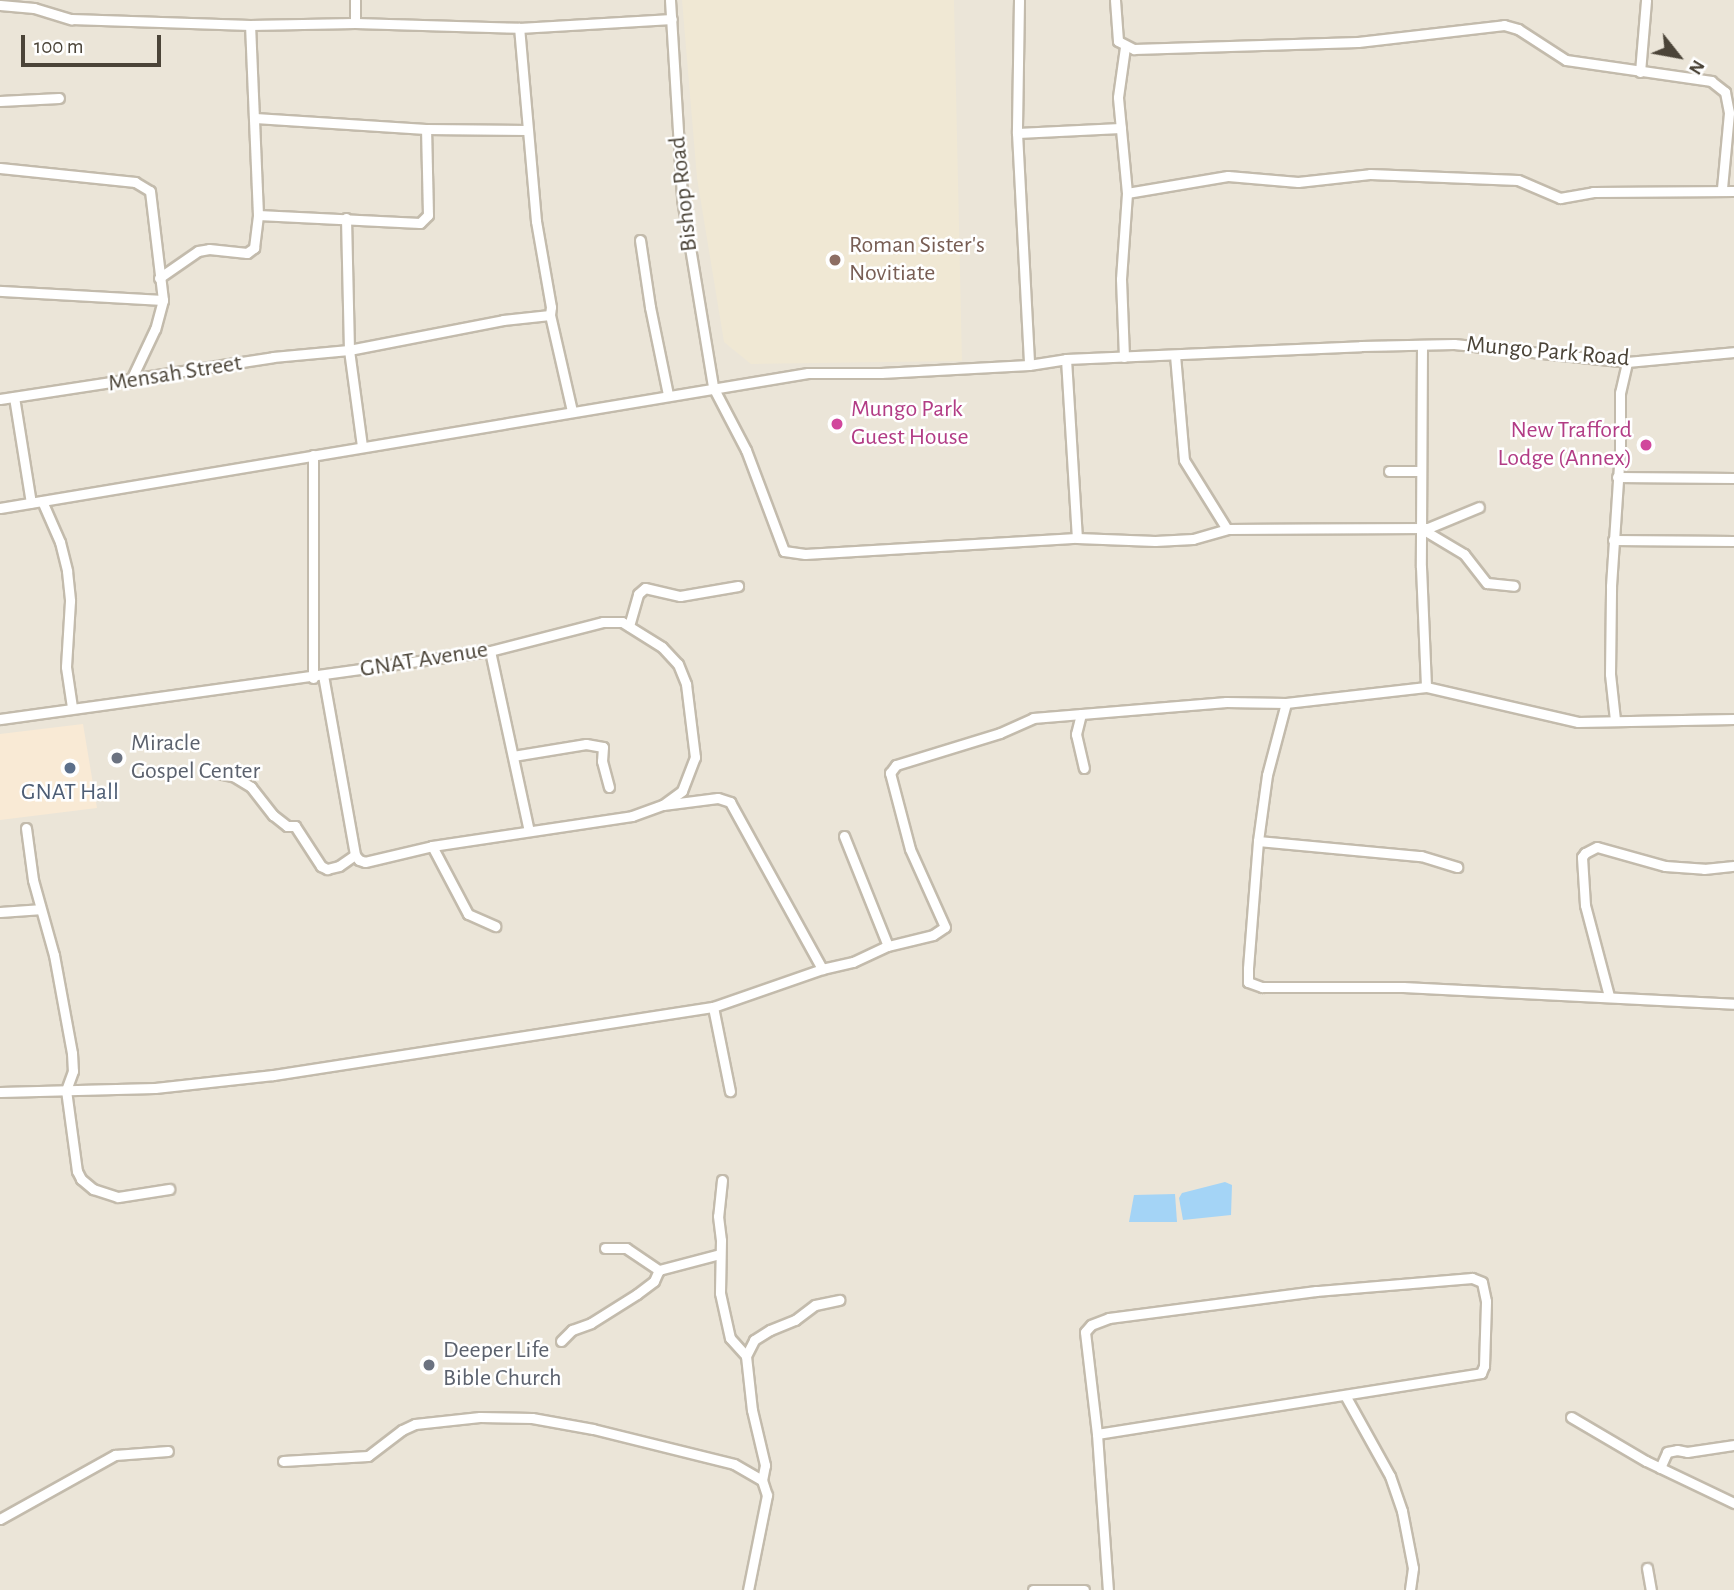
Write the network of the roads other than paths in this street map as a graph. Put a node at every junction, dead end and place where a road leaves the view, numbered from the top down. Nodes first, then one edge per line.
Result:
1 (355, 0) edge
2 (670, 0) edge
3 (1018, 0) edge
4 (1115, 0) edge
5 (1646, 0) edge
6 (0, 5) edge
7 (672, 19) junction
8 (355, 23) junction
9 (250, 25) junction
10 (519, 28) junction
11 (1125, 47) junction
12 (1640, 72) junction
13 (58, 98) dead end
14 (0, 101) edge
15 (256, 118) junction
16 (1121, 128) junction
17 (426, 129) junction
18 (527, 130) junction
19 (1017, 133) junction
20 (0, 168) edge
21 (1722, 189) junction
22 (1734, 191) edge
23 (1127, 193) junction
24 (258, 215) junction
25 (346, 218) junction
26 (640, 240) dead end
27 (159, 278) junction
28 (0, 291) edge
29 (163, 300) junction
30 (550, 315) junction
31 (1422, 345) junction
32 (349, 350) junction
33 (1734, 352) edge
34 (1175, 355) junction
35 (1124, 357) junction
36 (1066, 359) junction
37 (1627, 362) junction
38 (1029, 365) junction
39 (130, 382) junction
40 (713, 387) junction
41 (668, 395) junction
42 (14, 397) junction
43 (0, 399) edge
44 (572, 411) junction
45 (362, 446) junction
46 (313, 455) junction
47 (1389, 471) dead end
48 (1421, 471) junction
49 (1617, 477) junction
50 (1734, 478) edge
51 (42, 501) junction
52 (31, 503) junction
53 (1479, 507) dead end
54 (0, 508) edge
55 (1421, 528) junction
56 (1227, 529) junction
57 (1077, 538) junction
58 (1613, 540) junction
59 (1734, 541) edge
60 (738, 586) dead end
61 (1514, 586) dead end
62 (629, 626) junction
63 (490, 651) junction
64 (318, 676) junction
65 (1426, 687) junction
66 (1286, 703) junction
67 (72, 707) junction
68 (1081, 714) junction
69 (0, 719) edge
70 (1734, 719) edge
71 (1615, 720) junction
72 (513, 756) junction
73 (1084, 768) dead end
74 (204, 770) dead end
75 (609, 787) dead end
76 (663, 805) junction
77 (26, 828) dead end
78 (529, 831) junction
79 (844, 836) dead end
80 (1258, 841) junction
81 (432, 846) junction
82 (355, 855) junction
83 (1734, 866) edge
84 (1457, 867) dead end
85 (39, 909) junction
86 (0, 912) edge
87 (495, 926) dead end
88 (888, 946) junction
89 (822, 969) junction
90 (1609, 996) junction
91 (1734, 1004) edge
92 (713, 1007) junction
93 (66, 1090) junction
94 (730, 1091) dead end
95 (0, 1093) edge
96 (722, 1180) dead end
97 (169, 1189) dead end
98 (605, 1248) dead end
99 (720, 1254) junction
100 (659, 1270) junction
101 (839, 1300) dead end
102 (561, 1341) dead end
103 (746, 1356) junction
104 (1346, 1396) junction
105 (1571, 1417) dead end
106 (1097, 1434) junction
107 (1734, 1445) edge
108 (168, 1451) dead end
109 (283, 1461) dead end
110 (1660, 1468) junction
111 (762, 1480) junction
112 (1734, 1503) edge
113 (0, 1519) edge
114 (1647, 1568) dead end
115 (748, 1590) edge
116 (1033, 1590) edge
117 (1084, 1590) edge
118 (1108, 1590) edge
119 (1410, 1590) edge
120 (1651, 1590) edge

1 - 8 street
2 - 7 street, Bishop Road
3 - 19 street
4 - 11 street
5 - 12 street
6 - 9 street
7 - 10 street
7 - 40 street, Bishop Road
8 - 9 street
8 - 10 street
9 - 15 street
10 - 18 street
11 - 12 street
11 - 16 street
12 - 21 street
13 - 14 street
15 - 17 street
15 - 24 street
16 - 19 street
16 - 23 street
17 - 18 street
17 - 25 street
18 - 30 street
19 - 38 street
20 - 27 street
21 - 22 street
21 - 23 street
23 - 35 street
24 - 25 street
24 - 27 street
25 - 32 street
26 - 41 street
27 - 29 street
28 - 29 street
29 - 39 street
30 - 32 street, Mensah Street
30 - 44 street
31 - 34 street, Mungo Park Road
31 - 37 street, Mungo Park Road
31 - 48 street
32 - 39 street, Mensah Street
32 - 45 street
33 - 37 street, Mungo Park Road
34 - 35 street, Mungo Park Road
34 - 56 street
35 - 36 street, Mungo Park Road
36 - 38 street, Mungo Park Road
36 - 57 street
37 - 49 street
38 - 40 street, Mungo Park Road
39 - 42 street, Mensah Street
40 - 41 street, Mungo Park Road
40 - 57 street, Bishop Road
41 - 44 street, Mungo Park Road
42 - 43 street, Mensah Street
42 - 52 street
44 - 45 street, Mungo Park Road
45 - 46 street, Mungo Park Road
46 - 51 street, Mungo Park Road
46 - 64 street
47 - 48 street
48 - 55 street
49 - 50 street
49 - 58 street
51 - 52 street, Mungo Park Road
51 - 67 street
52 - 54 street, Mungo Park Road
53 - 55 street
55 - 56 street
55 - 61 street
55 - 65 street
56 - 57 street
58 - 59 street
58 - 71 street
60 - 62 street
62 - 63 street, GNAT Avenue
62 - 76 street, GNAT Avenue
63 - 64 street, GNAT Avenue
63 - 72 street
64 - 67 street, GNAT Avenue
64 - 82 street
65 - 66 street
65 - 71 street
66 - 68 street
66 - 80 street
67 - 69 street, GNAT Avenue
68 - 73 street
68 - 88 street
70 - 71 street
72 - 75 street
72 - 78 street
74 - 82 street
76 - 78 street
76 - 89 street
77 - 85 street
78 - 81 street
79 - 88 street
80 - 84 street
80 - 90 street
81 - 82 street
81 - 87 street
83 - 90 street
85 - 86 street
85 - 93 street
88 - 89 street
89 - 92 street
90 - 91 street
92 - 93 street
92 - 94 street
93 - 95 street
93 - 97 street
96 - 99 street
98 - 100 street
99 - 100 street
99 - 103 street
100 - 102 street
101 - 103 street
103 - 111 street
104 - 106 street
104 - 106 street
104 - 119 street
105 - 110 street
106 - 118 street
107 - 110 street
108 - 113 street
109 - 111 street
110 - 112 street
111 - 115 street
114 - 120 street
116 - 117 street

